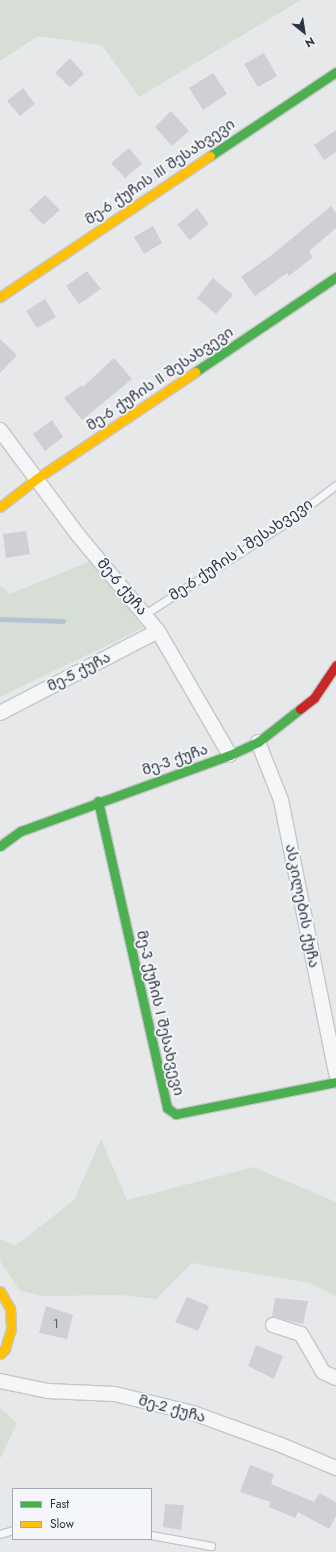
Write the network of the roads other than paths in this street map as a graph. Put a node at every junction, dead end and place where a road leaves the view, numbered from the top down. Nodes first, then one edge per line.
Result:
1 (336, 72) edge
2 (336, 277) edge
3 (0, 296) edge
4 (0, 430) edge
5 (36, 479) junction
6 (336, 485) edge
7 (0, 507) edge
8 (145, 614) junction
9 (158, 631) junction
10 (336, 665) edge
11 (0, 713) edge
12 (258, 742) junction
13 (230, 755) junction
14 (98, 801) junction
15 (0, 846) edge
16 (336, 1074) edge
17 (336, 1082) edge
18 (0, 1291) edge
19 (273, 1325) dead end
20 (0, 1354) edge
21 (336, 1378) edge
22 (0, 1381) edge
23 (336, 1468) edge
24 (12, 1530) edge
25 (0, 1534) edge
26 (152, 1535) edge
27 (211, 1546) dead end

1 - 3 street, მე-6 ქუჩის III შესახვევი
2 - 5 street, მე-6 ქუჩის II შესახვევი
4 - 5 street, მე-6 ქუჩა
5 - 7 street, მე-6 ქუჩის II შესახვევი
5 - 8 street, მე-6 ქუჩა
6 - 8 lane, მე-6 ქუჩის I შესახვევი
8 - 9 street, მე-6 ქუჩა
9 - 11 street, მე-5 ქუჩა
9 - 13 street, მე-6 ქუჩა
10 - 12 street, მე-3 ქუჩა
12 - 13 street, მე-3 ქუჩა
12 - 16 street, ასკილების ქუჩა
13 - 14 street, მე-3 ქუჩა
14 - 15 street, მე-3 ქუჩა
14 - 17 street, მე-3 ქუჩის I შესახვევი
18 - 20 street
19 - 21 street
22 - 23 street, მე-2 ქუჩა
24 - 25 lane
26 - 27 lane

